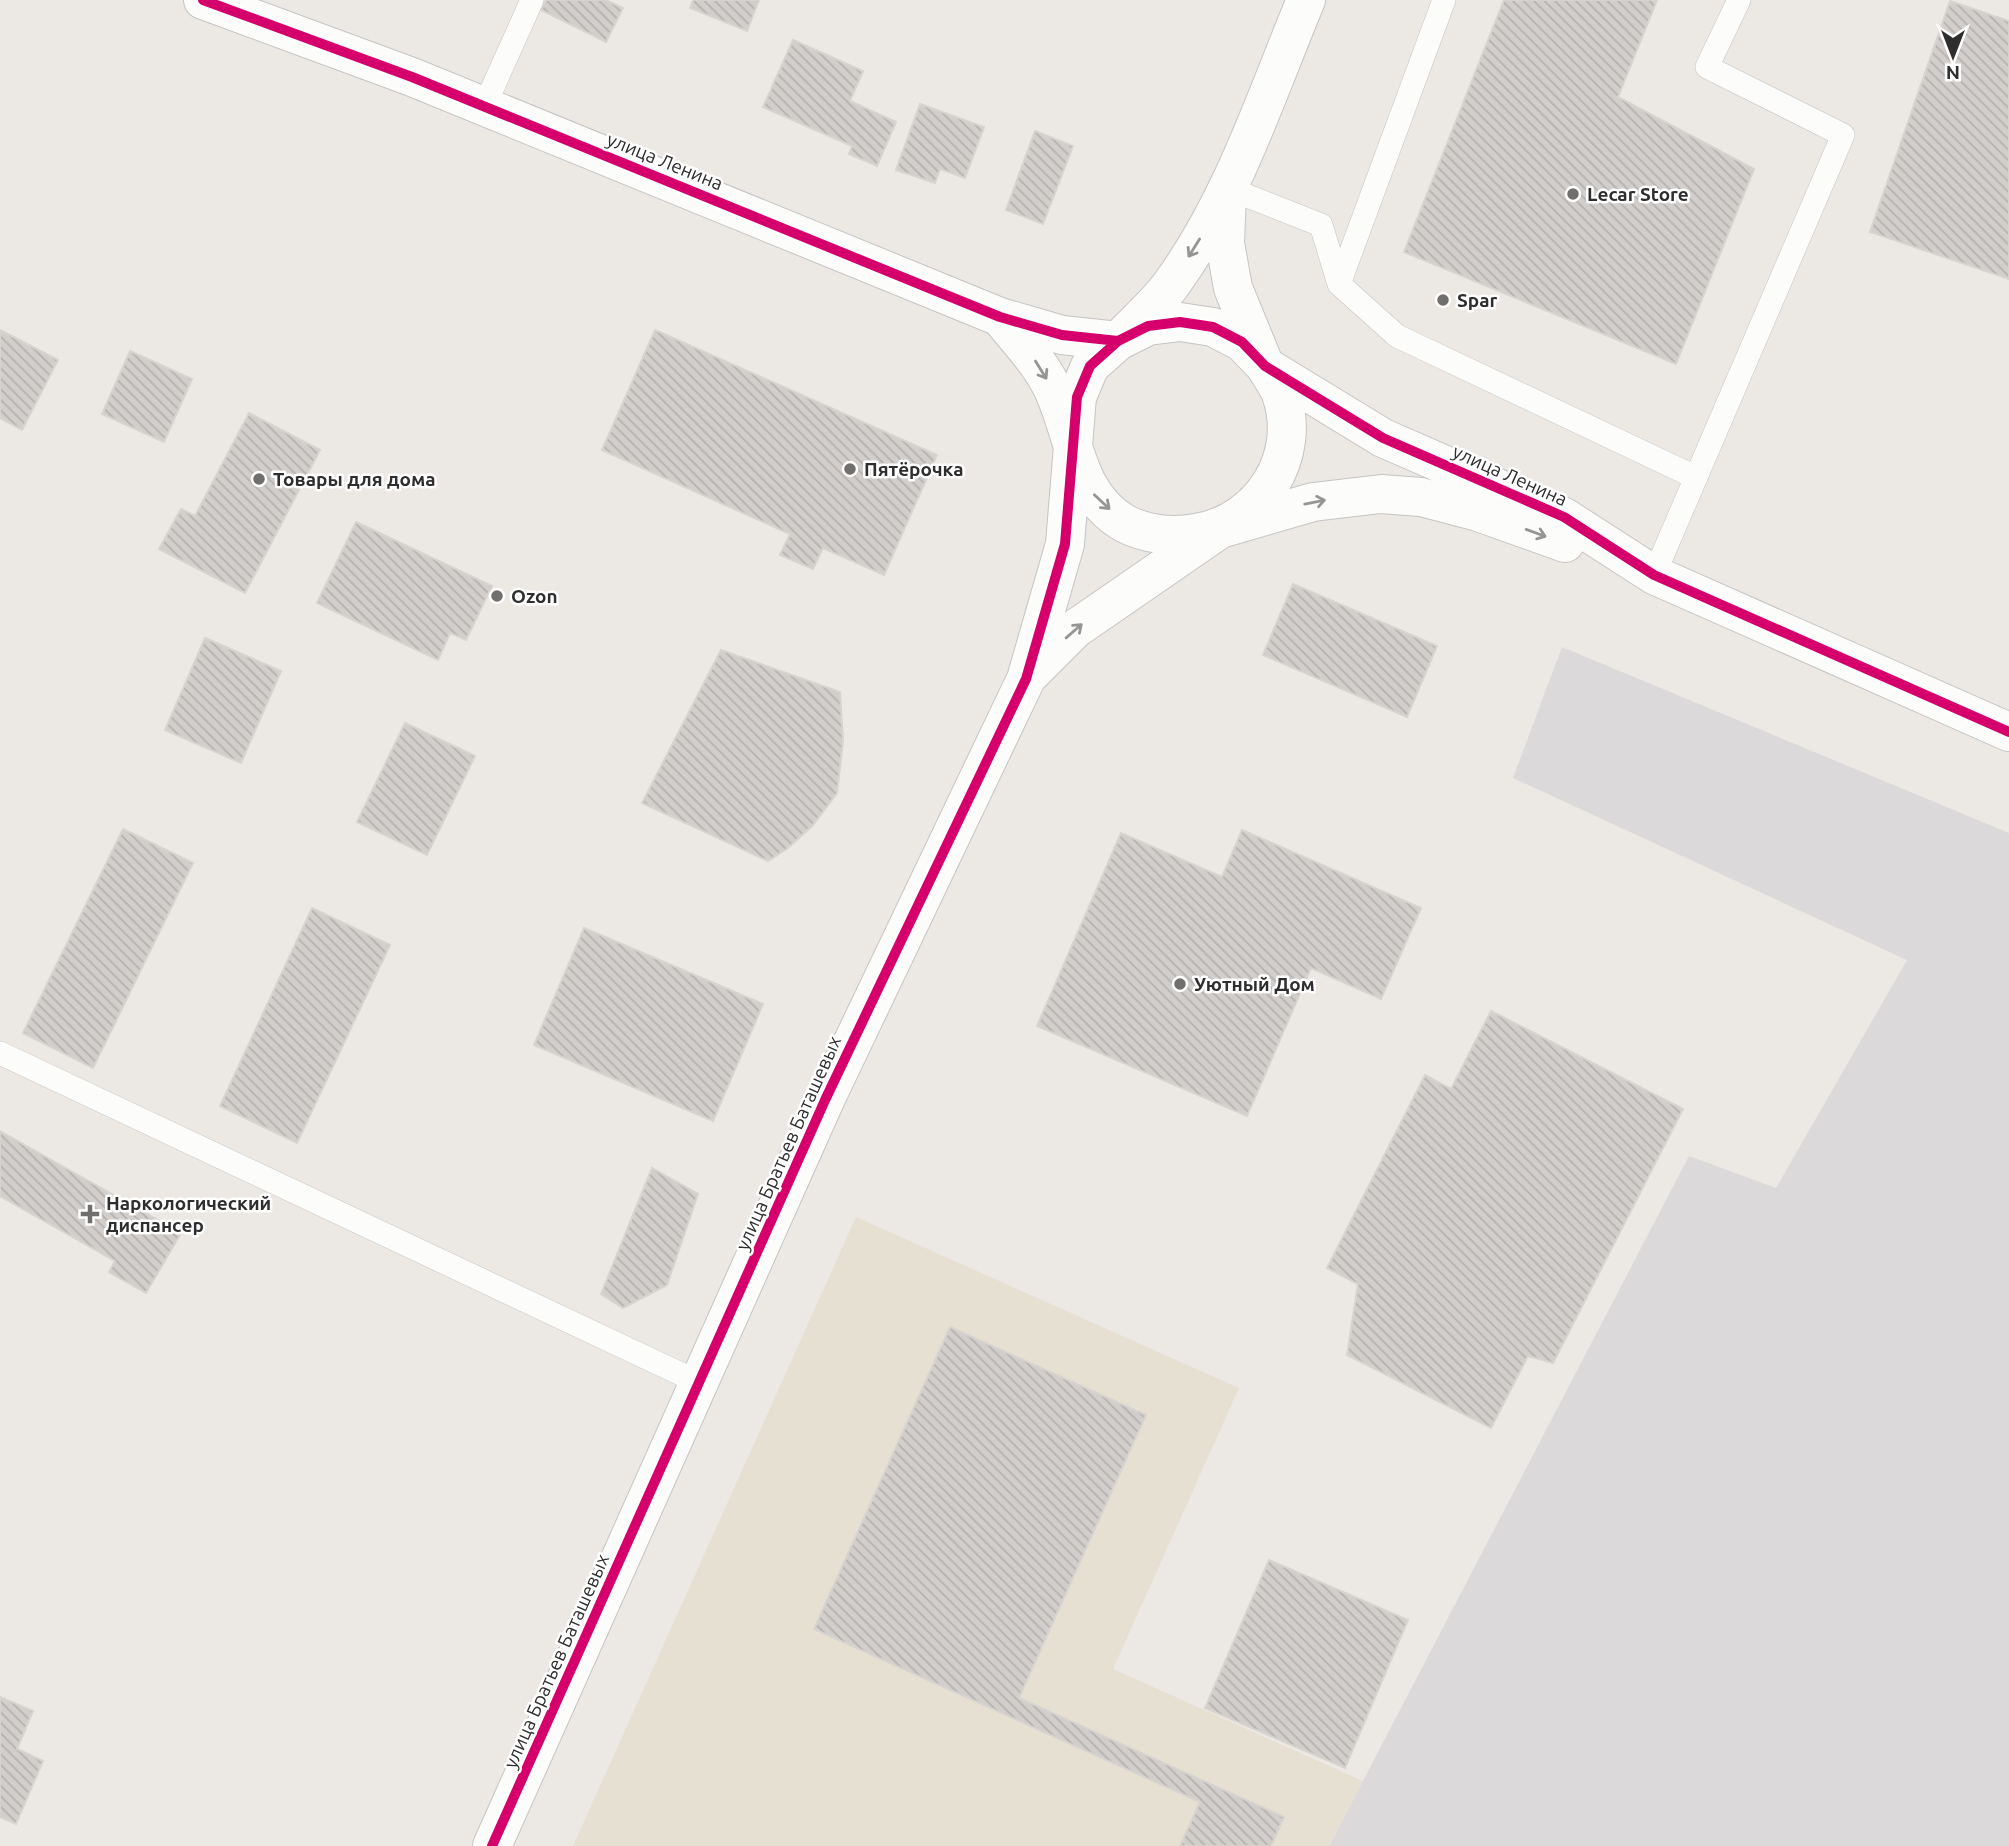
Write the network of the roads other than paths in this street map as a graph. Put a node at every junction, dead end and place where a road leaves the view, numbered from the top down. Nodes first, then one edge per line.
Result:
1 (202, 0) edge
2 (532, 0) edge
3 (1306, 0) edge
4 (1444, 0) edge
5 (1739, 0) edge
6 (484, 107) junction
7 (1227, 188) junction
8 (1339, 284) junction
9 (1000, 317) junction
10 (1118, 341) junction
11 (1265, 366) junction
12 (1071, 443) junction
13 (1695, 477) junction
14 (1220, 529) junction
15 (1644, 569) junction
16 (1026, 679) junction
17 (2009, 732) edge
18 (0, 1053) edge
19 (700, 1383) junction
20 (492, 1846) edge

1 - 6 street, улица Ленина
2 - 6 lane
3 - 7 street
4 - 8 lane
5 - 13 lane
6 - 9 street, улица Ленина
7 - 8 lane
7 -> 10 street
7 - 11 street
8 - 13 lane
9 - 10 street, улица Ленина
9 -> 12 street, улица Ленина
10 - 11 street, улица Ленина
10 - 12 street, улица Ленина
11 - 14 street, улица Братьев Баташевых
11 - 15 street, улица Ленина
12 -> 14 street, улица Братьев Баташевых
12 - 16 street, улица Братьев Баташевых
13 - 15 lane
14 -> 15 street, улица Братьев Баташевых
16 -> 14 street, улица Братьев Баташевых
15 - 17 street, улица Ленина
16 - 19 street, улица Братьев Баташевых
18 - 19 lane
19 - 20 street, улица Братьев Баташевых

